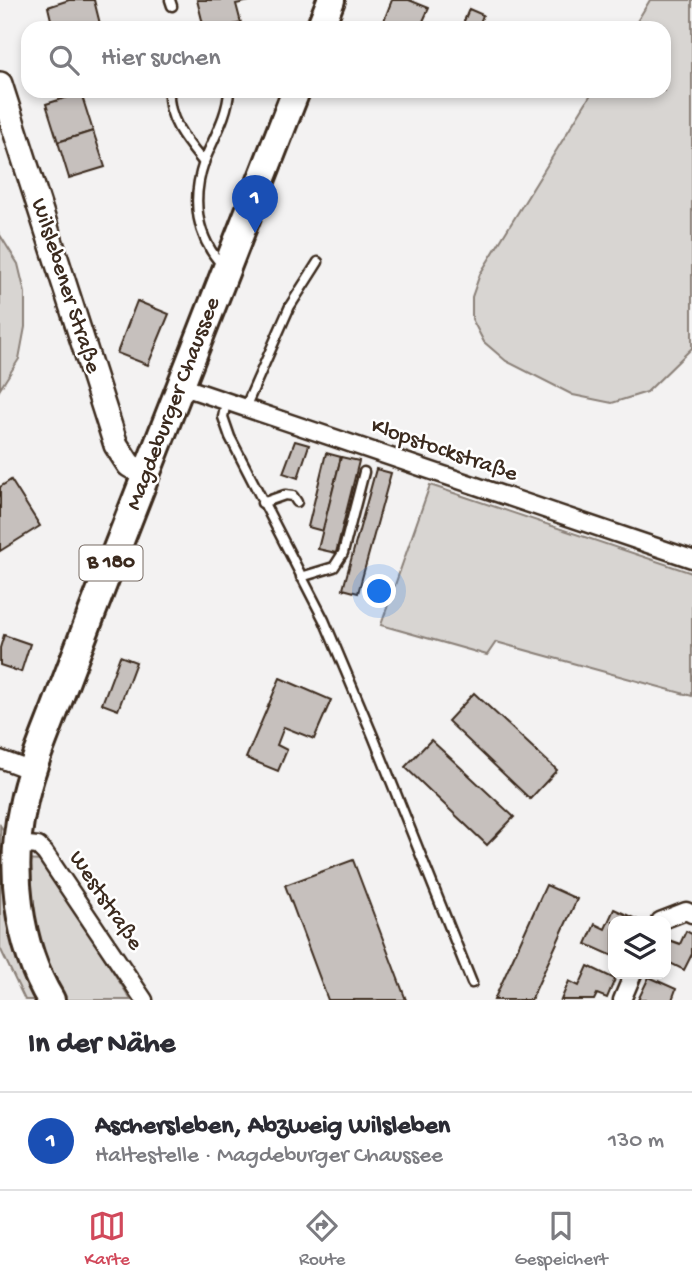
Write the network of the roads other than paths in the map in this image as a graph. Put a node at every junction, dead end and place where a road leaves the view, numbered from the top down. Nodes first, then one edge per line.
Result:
1 (331, 0) edge
2 (323, 21) edge
3 (0, 84) edge
4 (170, 98) edge
5 (227, 98) edge
6 (293, 98) edge
7 (204, 163) junction
8 (318, 262) dead end
9 (226, 269) junction
10 (181, 386) junction
11 (226, 402) junction
12 (244, 408) junction
13 (364, 472) dead end
14 (146, 475) junction
15 (297, 502) dead end
16 (262, 503) junction
17 (692, 559) edge
18 (301, 576) junction
19 (0, 759) edge
20 (32, 771) junction
21 (17, 844) junction
22 (692, 914) edge
23 (671, 917) edge
24 (631, 979) edge
25 (472, 983) dead end
26 (51, 1000) edge
27 (144, 1000) edge
28 (622, 1000) edge

1 - 2 main road
3 - 14 street, Wilslebener Straße
4 - 7 lane
5 - 7 lane
6 - 9 main road, Magdeburger Chaussee / B 180
7 - 9 lane
8 - 12 lane
9 - 10 main road, Magdeburger Chaussee / B 180
10 - 11 street, Klopstockstraße
10 - 14 main road, Magdeburger Chaussee / B 180
11 - 12 street, Klopstockstraße
11 - 16 lane
12 - 17 street, Klopstockstraße
13 - 18 lane
14 - 20 main road, Magdeburger Chaussee / B 180
15 - 16 lane
16 - 18 lane
18 - 25 lane
19 - 20 street
20 - 21 main road, Magdeburger Chaussee / B 180
21 - 26 main road, Magdeburger Chaussee / B 180
21 - 27 street, Weststraße
22 - 23 street
24 - 28 street

